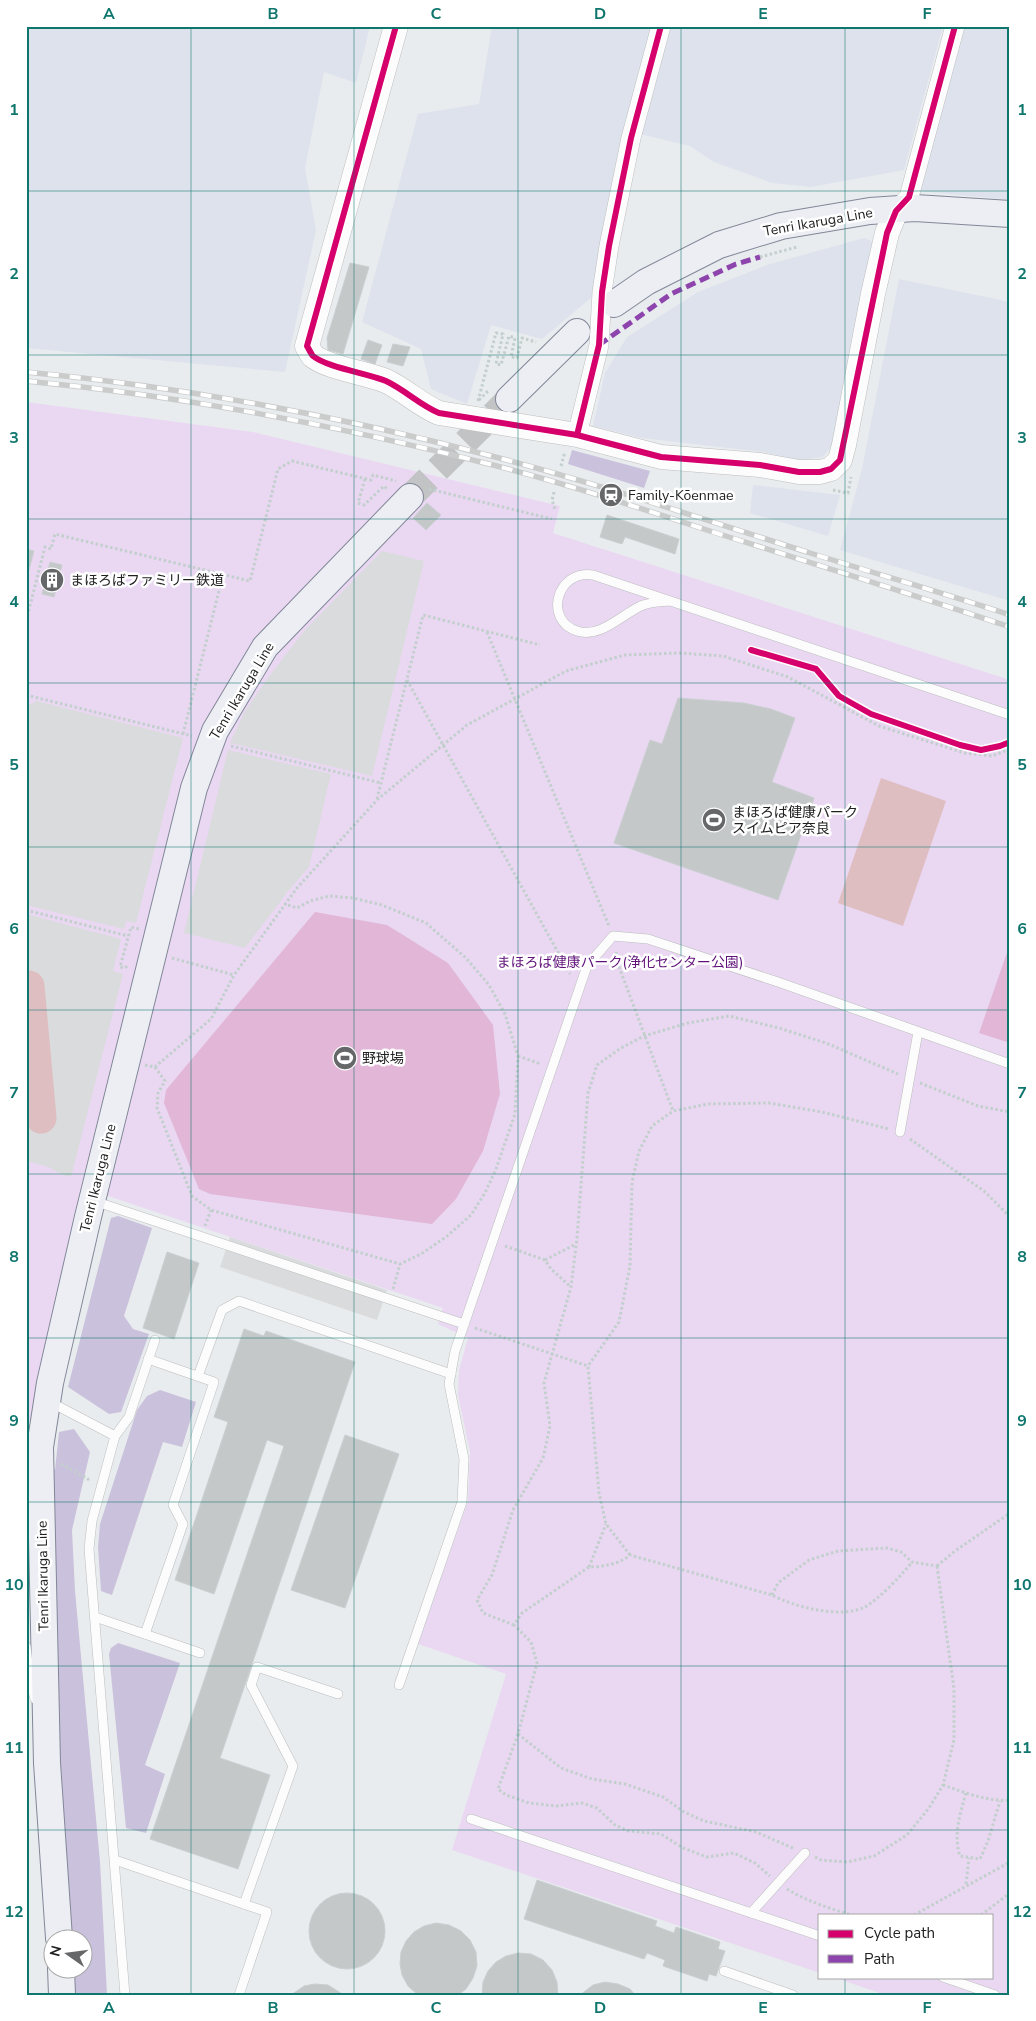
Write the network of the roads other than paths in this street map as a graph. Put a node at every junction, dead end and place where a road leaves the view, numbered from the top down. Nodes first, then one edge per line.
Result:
1 (396, 26) edge
2 (661, 26) edge
3 (955, 26) edge
4 (896, 211) junction
5 (1010, 214) edge
6 (614, 304) dead end
7 (577, 332) dead end
8 (509, 399) tunnel mouth
9 (577, 435) junction
10 (405, 489) tunnel mouth
11 (670, 601) junction
12 (1010, 715) edge
13 (918, 1032) junction
14 (1010, 1064) edge
15 (900, 1132) road end
16 (92, 1200) junction
17 (464, 1324) junction
18 (154, 1340) dead end
19 (148, 1359) junction
20 (451, 1374) junction
21 (198, 1376) junction
22 (48, 1401) junction
23 (115, 1436) junction
24 (95, 1617) junction
25 (145, 1634) junction
26 (26, 1646) edge
27 (200, 1653) dead end
28 (400, 1685) dead end
29 (338, 1694) dead end
30 (46, 1743) junction
31 (472, 1819) dead end
32 (805, 1853) road end
33 (115, 1860) junction
34 (244, 1904) junction
35 (751, 1913) junction
36 (58, 1928) edge
37 (818, 1935) edge
38 (724, 1971) dead end
39 (61, 1978) edge
40 (946, 1978) edge
41 (62, 1995) edge
42 (125, 1995) edge
43 (239, 1995) edge
44 (792, 1995) edge
45 (995, 1995) edge

1 - 9 street
2 - 9 street
3 - 4 street
4 - 5 main road, Tenri Ikaruga Line
4 - 6 main road, Tenri Ikaruga Line
4 - 9 street
7 - 8 main road
10 - 16 main road, Tenri Ikaruga Line
11 - 11 lane
11 - 12 lane
13 - 14 lane
13 - 15 lane
13 - 17 lane
16 - 17 lane
16 - 22 main road, Tenri Ikaruga Line
17 - 20 lane
18 - 19 lane
19 - 21 lane
19 - 23 lane
20 - 21 lane
20 - 28 lane
21 - 25 lane
22 - 23 lane
22 - 30 main road, Tenri Ikaruga Line
23 - 24 lane
24 - 25 lane
24 - 33 lane
25 - 27 lane
26 - 30 lane
29 - 34 lane
30 - 36 main road, Tenri Ikaruga Line
31 - 35 lane
32 - 35 lane
33 - 34 lane
33 - 42 lane
34 - 43 lane
35 - 37 lane
38 - 44 lane
39 - 41 main road
40 - 45 lane

